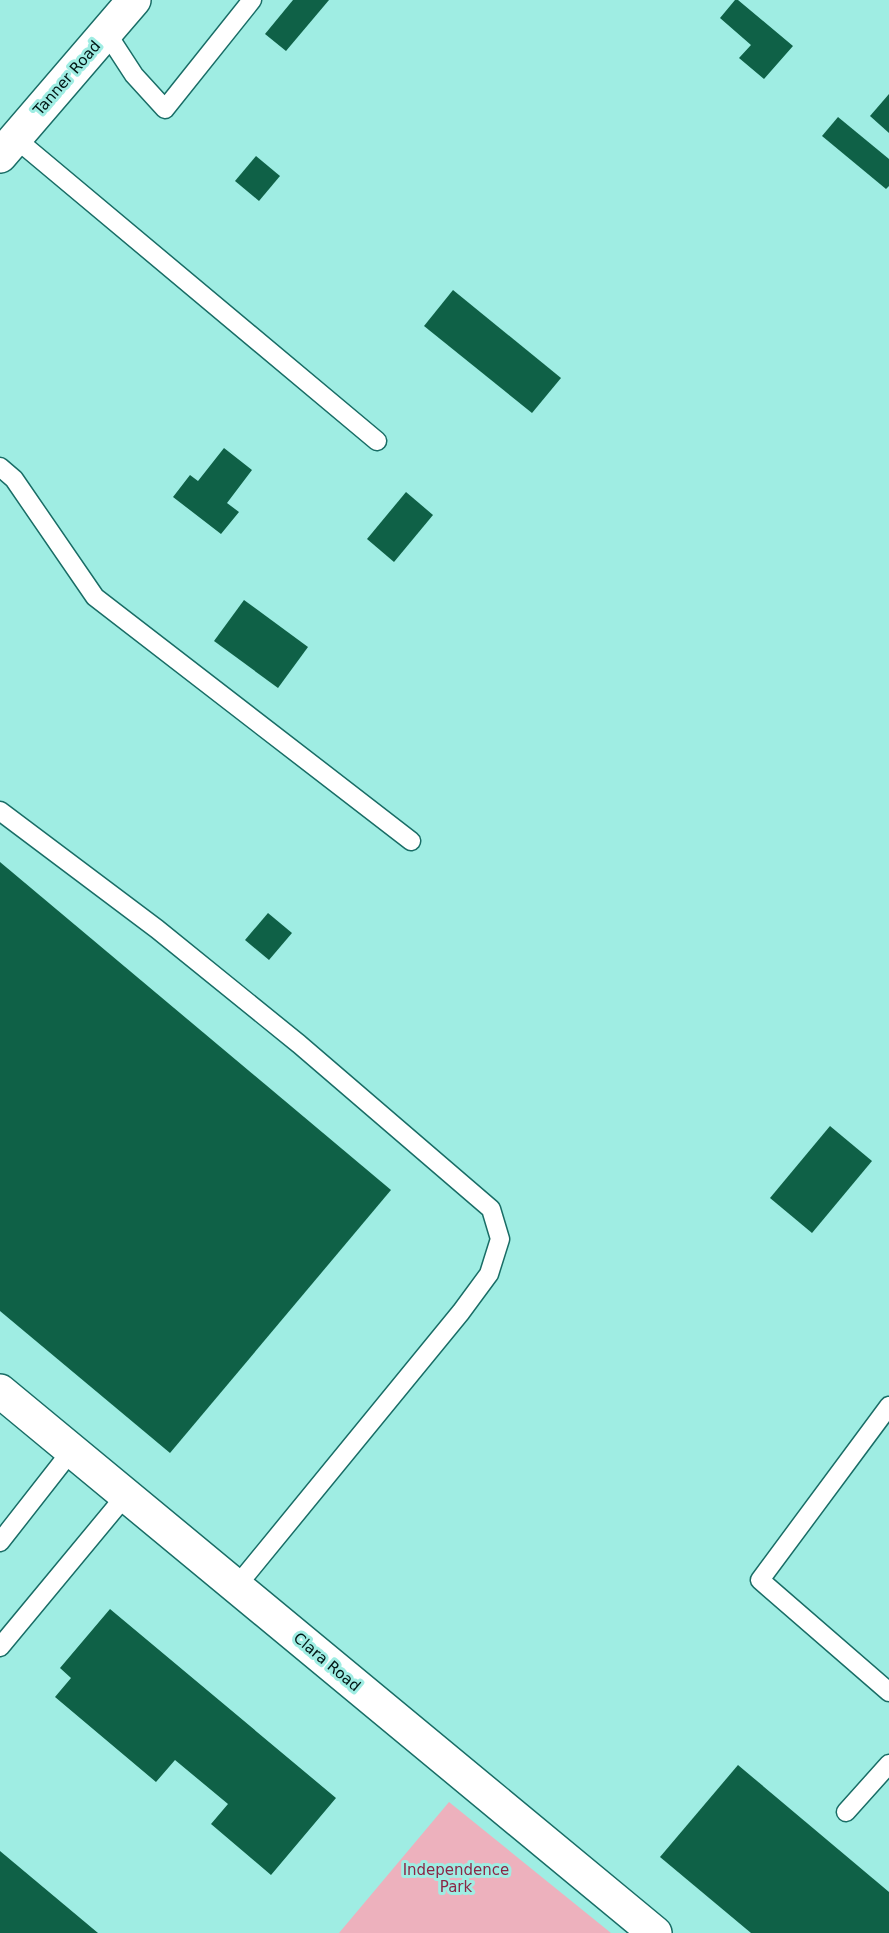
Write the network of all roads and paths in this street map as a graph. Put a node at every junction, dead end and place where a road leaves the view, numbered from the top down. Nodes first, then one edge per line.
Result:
1 (134, 0) edge
2 (252, 0) edge
3 (106, 33) junction
4 (7, 147) edge
5 (377, 441) dead end
6 (0, 468) edge
7 (0, 811) edge
8 (411, 841) dead end
9 (0, 1391) edge
10 (889, 1406) edge
11 (72, 1450) junction
12 (126, 1495) junction
13 (2, 1534) edge
14 (236, 1587) junction
15 (0, 1647) edge
16 (889, 1692) edge
17 (889, 1764) edge
18 (846, 1812) dead end
19 (655, 1933) edge

1 - 3 street, Tanner Road
2 - 3 lane
3 - 4 street, Tanner Road
4 - 5 lane
6 - 8 lane
7 - 14 lane
9 - 11 street, Clara Road
10 - 16 lane
11 - 12 street, Clara Road
11 - 13 lane
12 - 14 street, Clara Road
12 - 15 lane
14 - 19 street, Clara Road
17 - 18 lane

